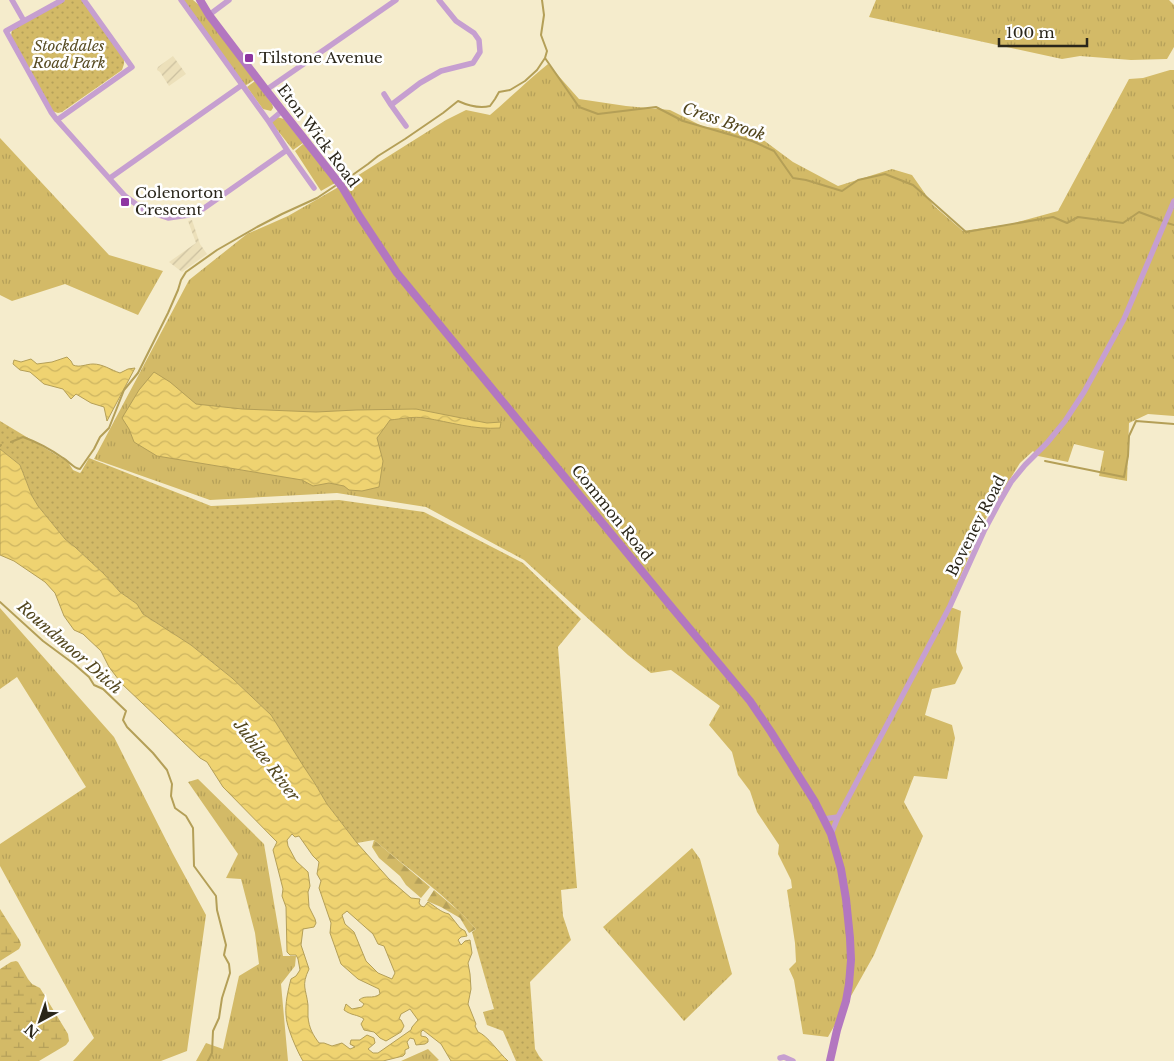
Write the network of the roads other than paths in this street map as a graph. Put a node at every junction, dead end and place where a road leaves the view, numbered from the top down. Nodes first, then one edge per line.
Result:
1 (12, 0) edge
2 (62, 0) edge
3 (84, 0) edge
4 (181, 0) edge
5 (200, 0) edge
6 (229, 0) edge
7 (396, 0) edge
8 (439, 0) edge
9 (209, 14) junction
10 (24, 21) junction
11 (3, 30) edge
12 (242, 85) junction
13 (266, 90) junction
14 (384, 94) dead end
15 (391, 105) junction
16 (282, 111) junction
17 (57, 120) junction
18 (269, 122) junction
19 (406, 126) dead end
20 (285, 152) junction
21 (110, 178) junction
22 (314, 188) dead end
23 (1174, 201) edge
24 (360, 217) joint
25 (838, 817) junction
26 (824, 819) junction
27 (830, 834) junction
28 (780, 1058) dead end
29 (792, 1061) edge
30 (830, 1061) edge

1 - 10 street
2 - 10 street
3 - 17 street
4 - 12 street
5 - 9 main road, Eton Wick Road
6 - 9 street
7 - 13 street
8 - 15 street
9 - 13 main road, Eton Wick Road
10 - 11 street
11 - 17 street
12 - 18 street
12 - 21 street
13 - 16 main road, Eton Wick Road
14 - 15 street
15 - 19 street
16 - 18 street
16 - 24 main road, Eton Wick Road
17 - 21 street
18 - 20 street
20 - 21 street
20 - 22 street
23 - 25 street, Boveney Road
24 - 26 main road, Common Road
25 - 26 street
25 - 27 street, Boveney Road
26 - 27 main road, Common Road
27 - 30 main road, Common Road
28 - 29 street

